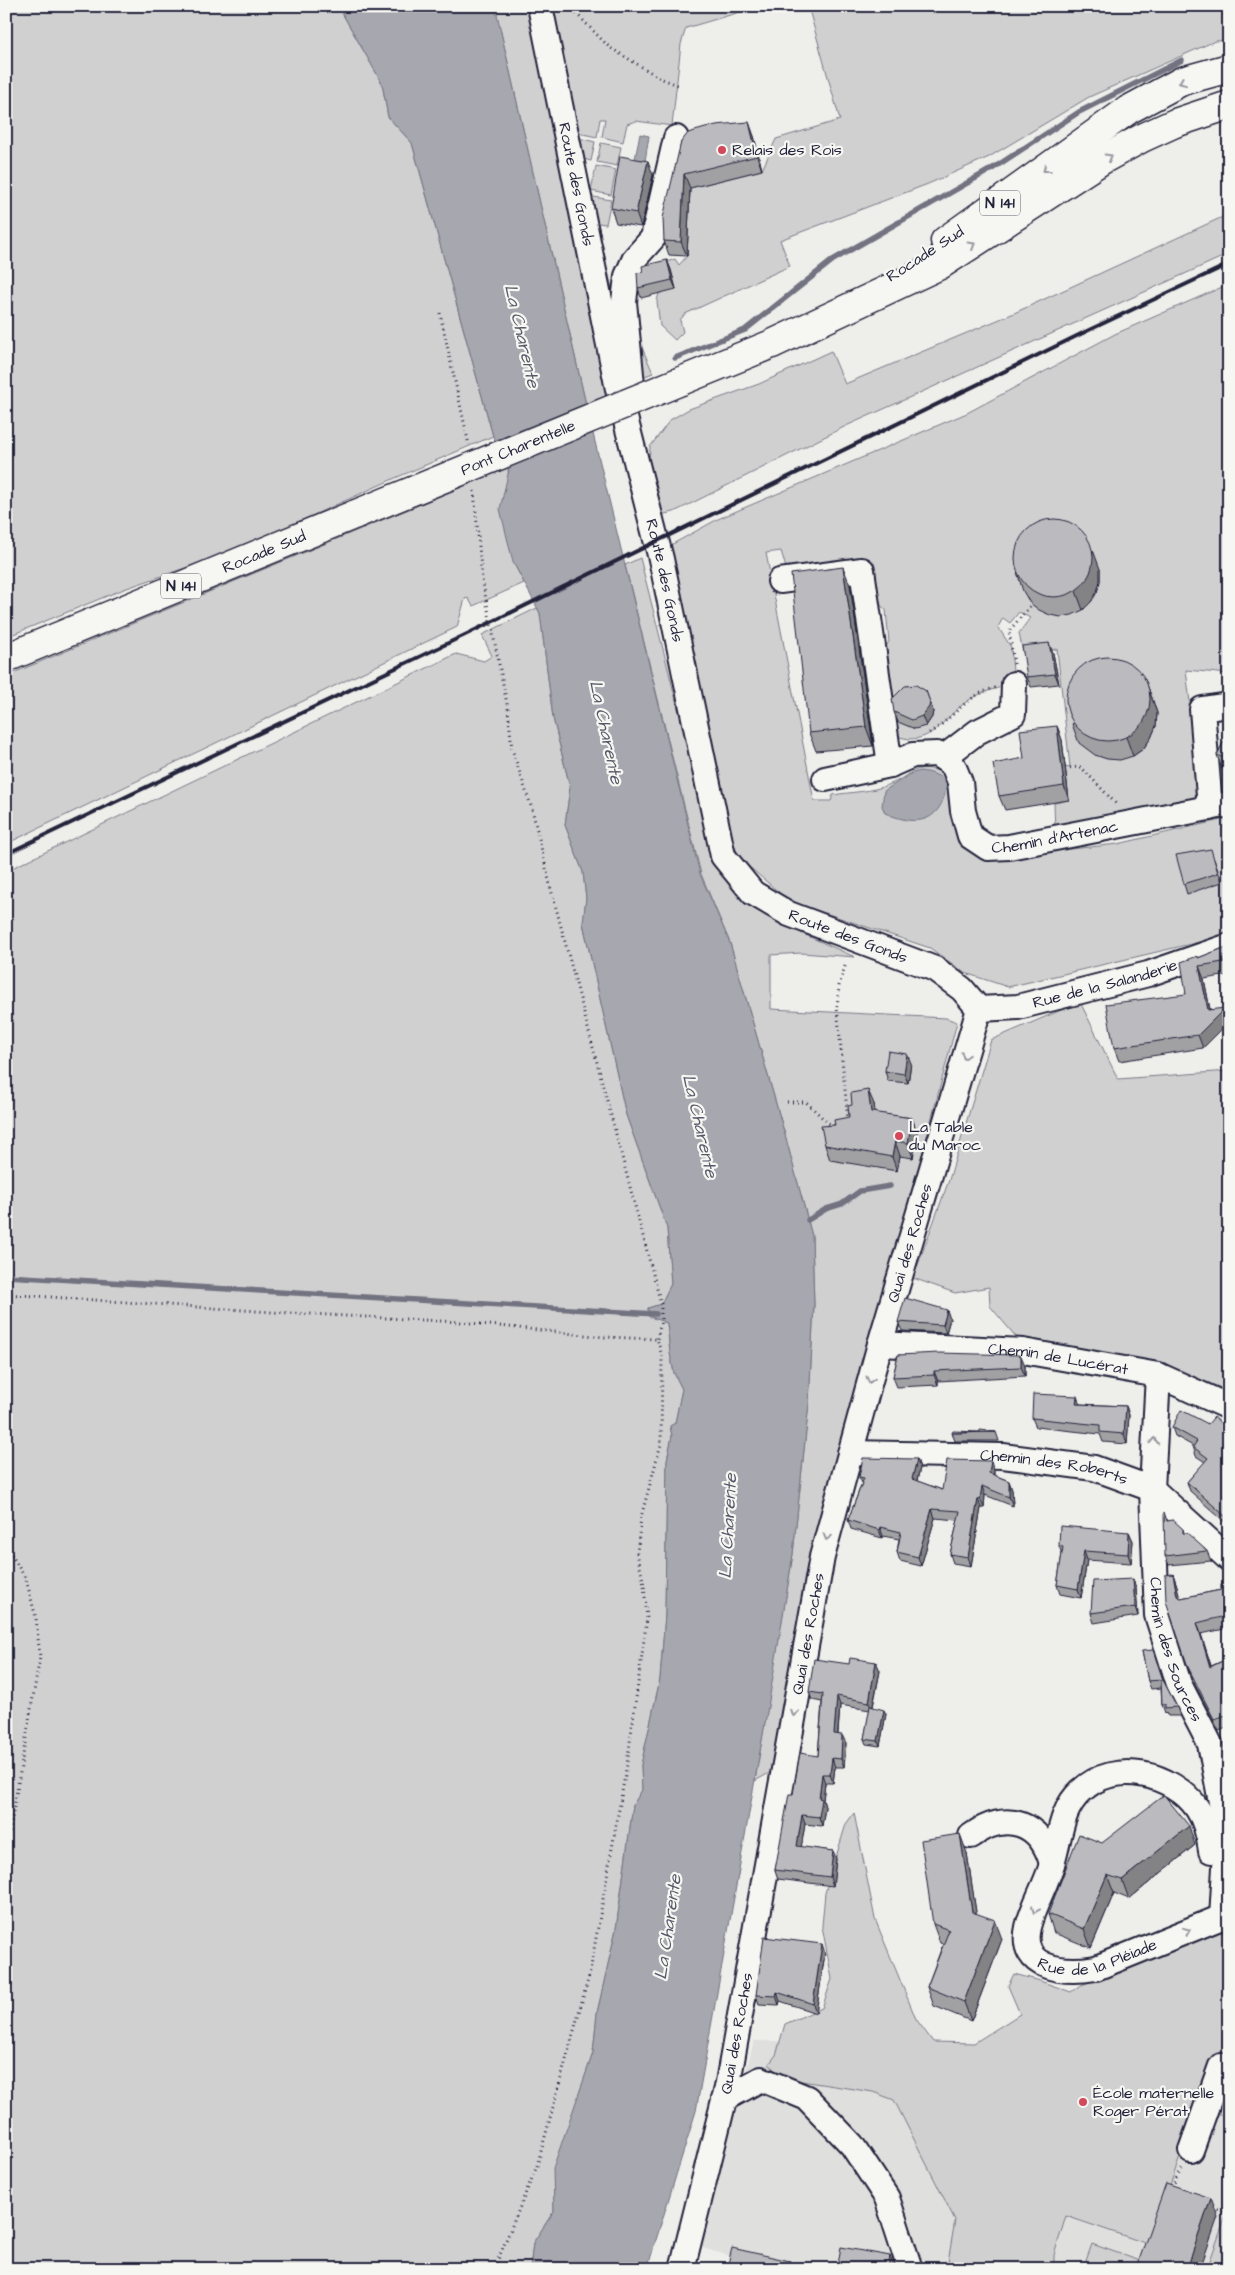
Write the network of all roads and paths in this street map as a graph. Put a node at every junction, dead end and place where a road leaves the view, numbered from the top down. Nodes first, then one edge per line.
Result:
1 (540, 6) edge
2 (569, 6) edge
3 (1229, 68) edge
4 (680, 86) dead end
5 (1229, 105) edge
6 (676, 138) dead end
7 (440, 314) dead end
8 (772, 344) junction
9 (681, 381) joint
10 (470, 450) dead end
11 (642, 482) junction
12 (474, 489) dead end
13 (356, 514) joint
14 (780, 581) dead end
15 (1032, 604) edge
16 (6, 658) edge
17 (1014, 684) junction
18 (1229, 705) edge
19 (924, 736) dead end
20 (943, 758) junction
21 (890, 765) junction
22 (1065, 768) dead end
23 (825, 779) dead end
24 (1220, 806) edge
25 (1133, 823) junction
26 (1229, 946) edge
27 (845, 966) dead end
28 (979, 1009) junction
29 (787, 1102) dead end
30 (842, 1127) edge
31 (848, 1127) edge
32 (6, 1294) edge
33 (657, 1339) junction
34 (880, 1344) junction
35 (1158, 1375) junction
36 (1229, 1407) edge
37 (850, 1453) junction
38 (1152, 1489) junction
39 (6, 1546) edge
40 (1229, 1559) edge
41 (972, 1836) dead end
42 (1211, 1851) dead end
43 (6, 1853) edge
44 (1052, 1864) junction
45 (1226, 1918) edge
46 (1229, 2066) edge
47 (724, 2099) junction
48 (1191, 2150) joint
49 (1170, 2192) edge
50 (1210, 2207) edge
51 (1229, 2214) edge
52 (494, 2269) edge
53 (682, 2269) edge
54 (910, 2269) edge

1 - 11 street, Route des Gonds
2 - 4 path
3 -> 8 highway, Rocade Sud / N 141
8 -> 5 highway, Rocade Sud / N 141
6 - 11 street
7 - 10 path
8 - 9 highway, Rocade Sud / N 141
9 - 13 highway, Pont Charentelle / N 141, bridge
11 - 28 street, Route des Gonds
12 - 33 path
13 - 16 highway, Rocade Sud / N 141
14 - 21 street
15 - 17 path
17 - 19 path
17 - 20 street
18 - 24 street
20 - 21 street
20 - 25 street, Chemin d'Artenac
21 - 23 street
22 - 25 path
24 - 25 street, Chemin d'Artenac
26 - 28 street, Rue de la Salanderie
27 - 31 path
28 -> 34 street, Quai des Roches
29 - 30 path
32 - 33 path
33 - 52 path
34 - 35 street, Chemin de Lucérat
34 -> 37 street, Quai des Roches
35 - 36 street, Chemin de Lucérat
38 -> 35 street, Chemin des Sources
37 - 38 street, Chemin des Roberts
37 -> 47 street, Quai des Roches
38 - 40 street, Chemin des Roberts
38 - 45 street, Chemin des Sources
39 - 43 path
41 - 44 street
42 - 44 street, Rue de la Pléiade
44 -> 45 street, Rue de la Pléiade
46 - 48 street
47 - 53 street, Quai des Roches
47 - 54 street
48 - 49 path
50 - 51 path

